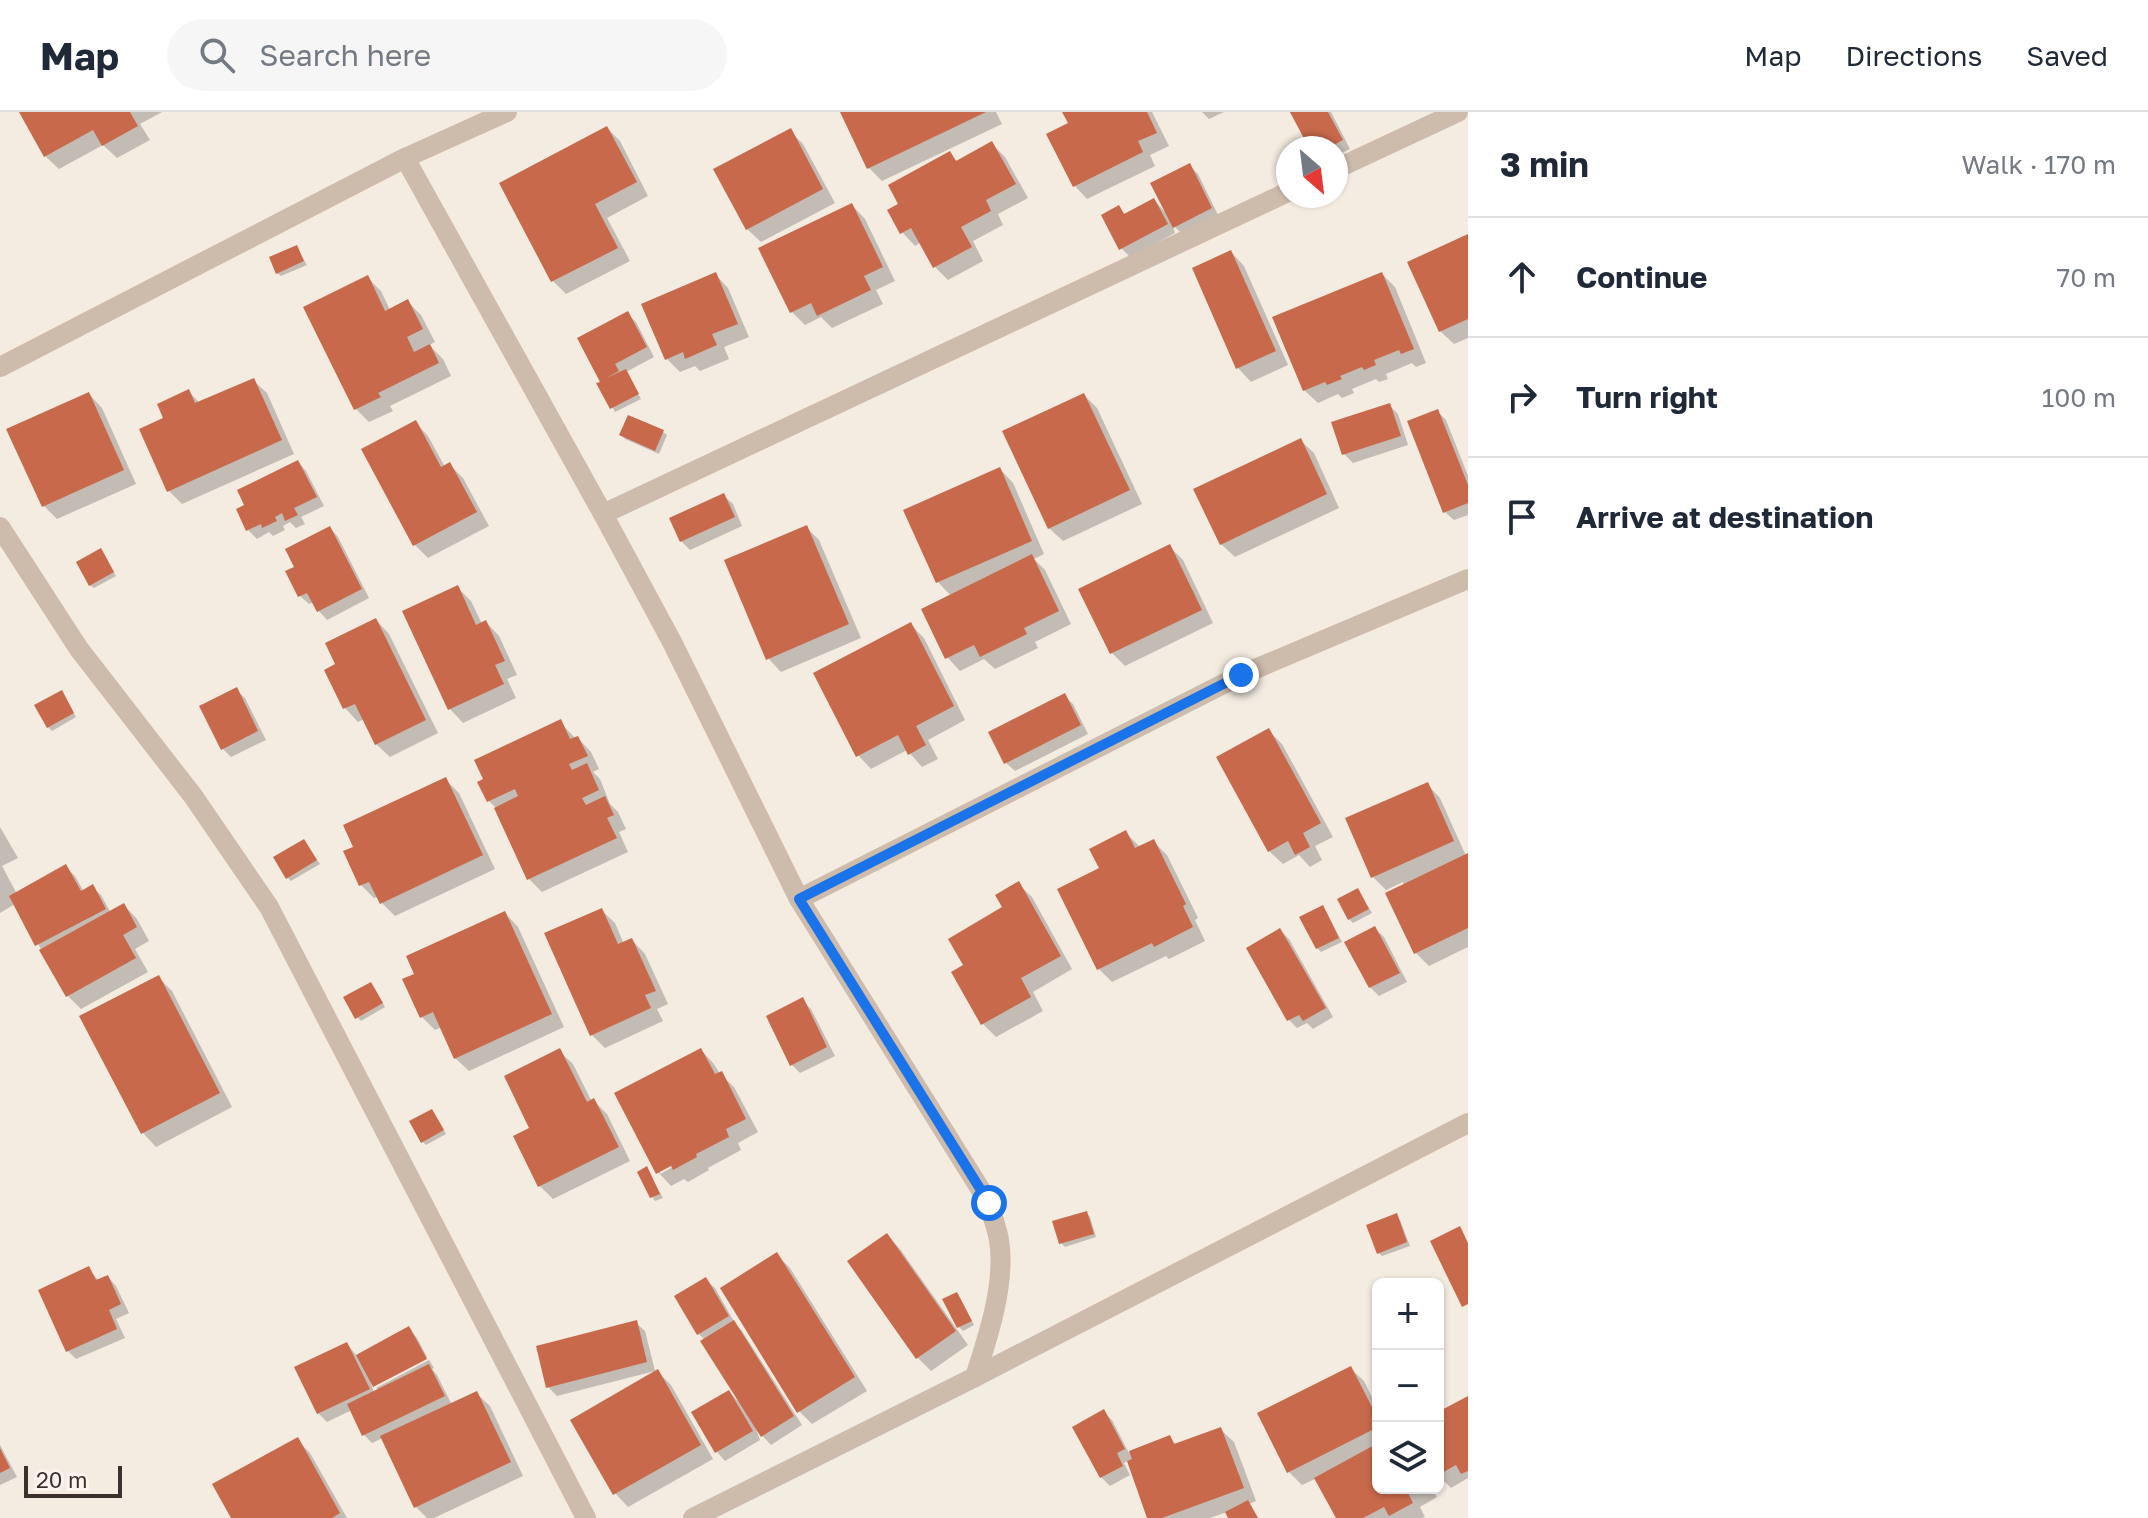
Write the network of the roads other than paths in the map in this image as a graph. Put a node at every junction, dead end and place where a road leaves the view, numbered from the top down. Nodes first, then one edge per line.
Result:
1 (507, 112) edge
2 (1458, 112) edge
3 (405, 158) junction
4 (1348, 163) edge
5 (1276, 198) edge
6 (0, 367) edge
7 (603, 514) junction
8 (0, 527) edge
9 (1468, 579) edge
10 (799, 899) junction
11 (1468, 1123) edge
12 (975, 1377) junction
13 (586, 1518) edge
14 (693, 1518) edge

1 - 3 street
2 - 4 street
3 - 6 street
3 - 7 street
5 - 7 street
7 - 10 street
8 - 13 street
9 - 10 street
10 - 12 street
11 - 12 street
12 - 14 street

